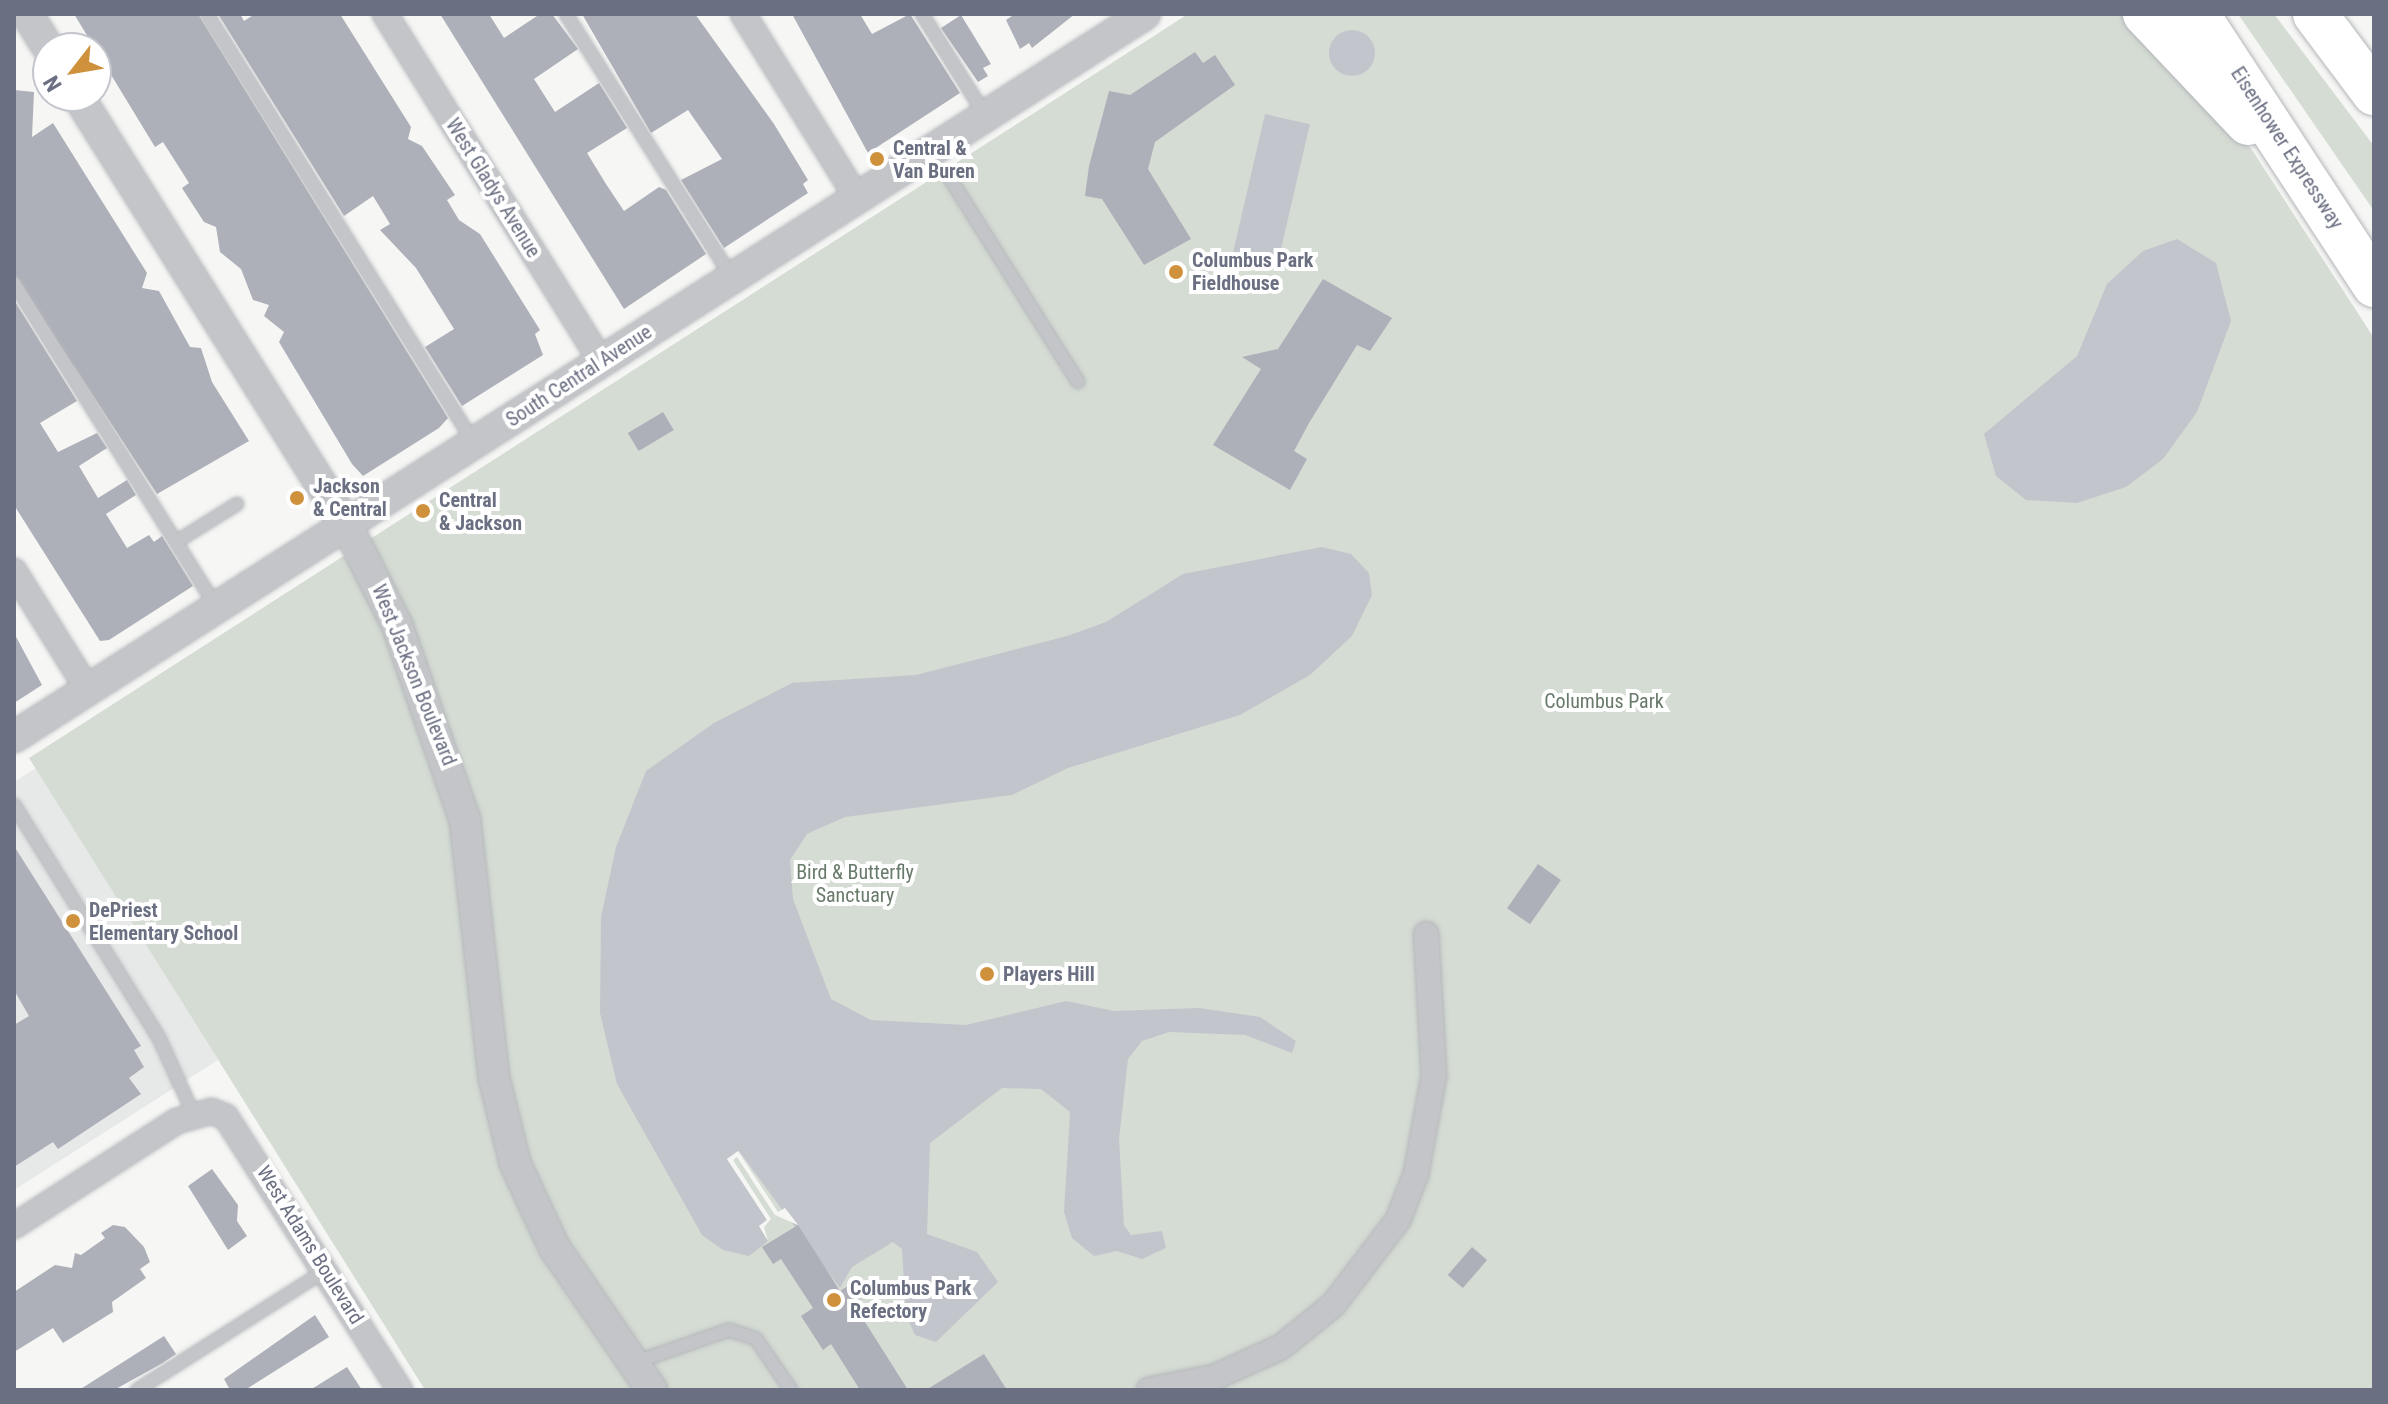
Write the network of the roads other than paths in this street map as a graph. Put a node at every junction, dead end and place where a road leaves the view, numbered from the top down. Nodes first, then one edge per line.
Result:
1 (27, 14) edge
2 (207, 14) edge
3 (385, 14) edge
4 (566, 14) edge
5 (743, 14) edge
6 (922, 14) edge
7 (1145, 14) edge
8 (2145, 14) edge
9 (2197, 14) edge
10 (2315, 14) edge
11 (1109, 23) edge
12 (38, 32) edge
13 (2227, 54) junction
14 (2374, 93) edge
15 (88, 112) edge
16 (985, 115) junction
17 (2299, 166) junction
18 (949, 177) dead end
19 (857, 198) junction
20 (2374, 241) edge
21 (732, 278) junction
22 (14, 283) edge
23 (2374, 285) edge
24 (602, 362) junction
25 (1078, 382) dead end
26 (474, 443) junction
27 (237, 504) dead end
28 (347, 526) junction
29 (176, 542) junction
30 (15, 575) edge
31 (217, 608) junction
32 (88, 690) junction
33 (14, 737) edge
34 (14, 805) edge
35 (1426, 934) dead end
36 (202, 1112) junction
37 (14, 1226) edge
38 (326, 1270) junction
39 (633, 1363) junction
40 (137, 1390) edge
41 (400, 1390) edge
42 (652, 1390) edge
43 (791, 1390) edge
44 (1149, 1390) edge

1 - 12 street
2 - 26 lane
3 - 24 street, West Gladys Avenue
4 - 21 lane
5 - 19 street
6 - 16 lane
7 - 11 street, South Central Avenue
8 - 17 highway
9 - 13 highway, Eisenhower Expressway
10 - 14 highway
11 - 16 street, South Central Avenue
13 - 17 highway, Eisenhower Expressway
13 - 20 highway
15 - 28 street, West Jackson Boulevard
16 - 19 street, South Central Avenue
17 - 23 highway, Eisenhower Expressway
18 - 25 lane
19 - 21 street, South Central Avenue
21 - 24 street, South Central Avenue
22 - 29 lane
24 - 26 street, South Central Avenue
26 - 28 street, South Central Avenue
27 - 29 lane
28 - 31 street, South Central Avenue
28 - 39 street, West Jackson Boulevard
29 - 31 lane
30 - 32 street
31 - 32 street, South Central Avenue
32 - 33 street, South Central Avenue
34 - 36 lane
35 - 44 street
36 - 37 street
36 - 38 street, West Adams Boulevard
38 - 40 lane
38 - 41 street, West Adams Boulevard
39 - 42 street, West Jackson Boulevard
39 - 43 lane

